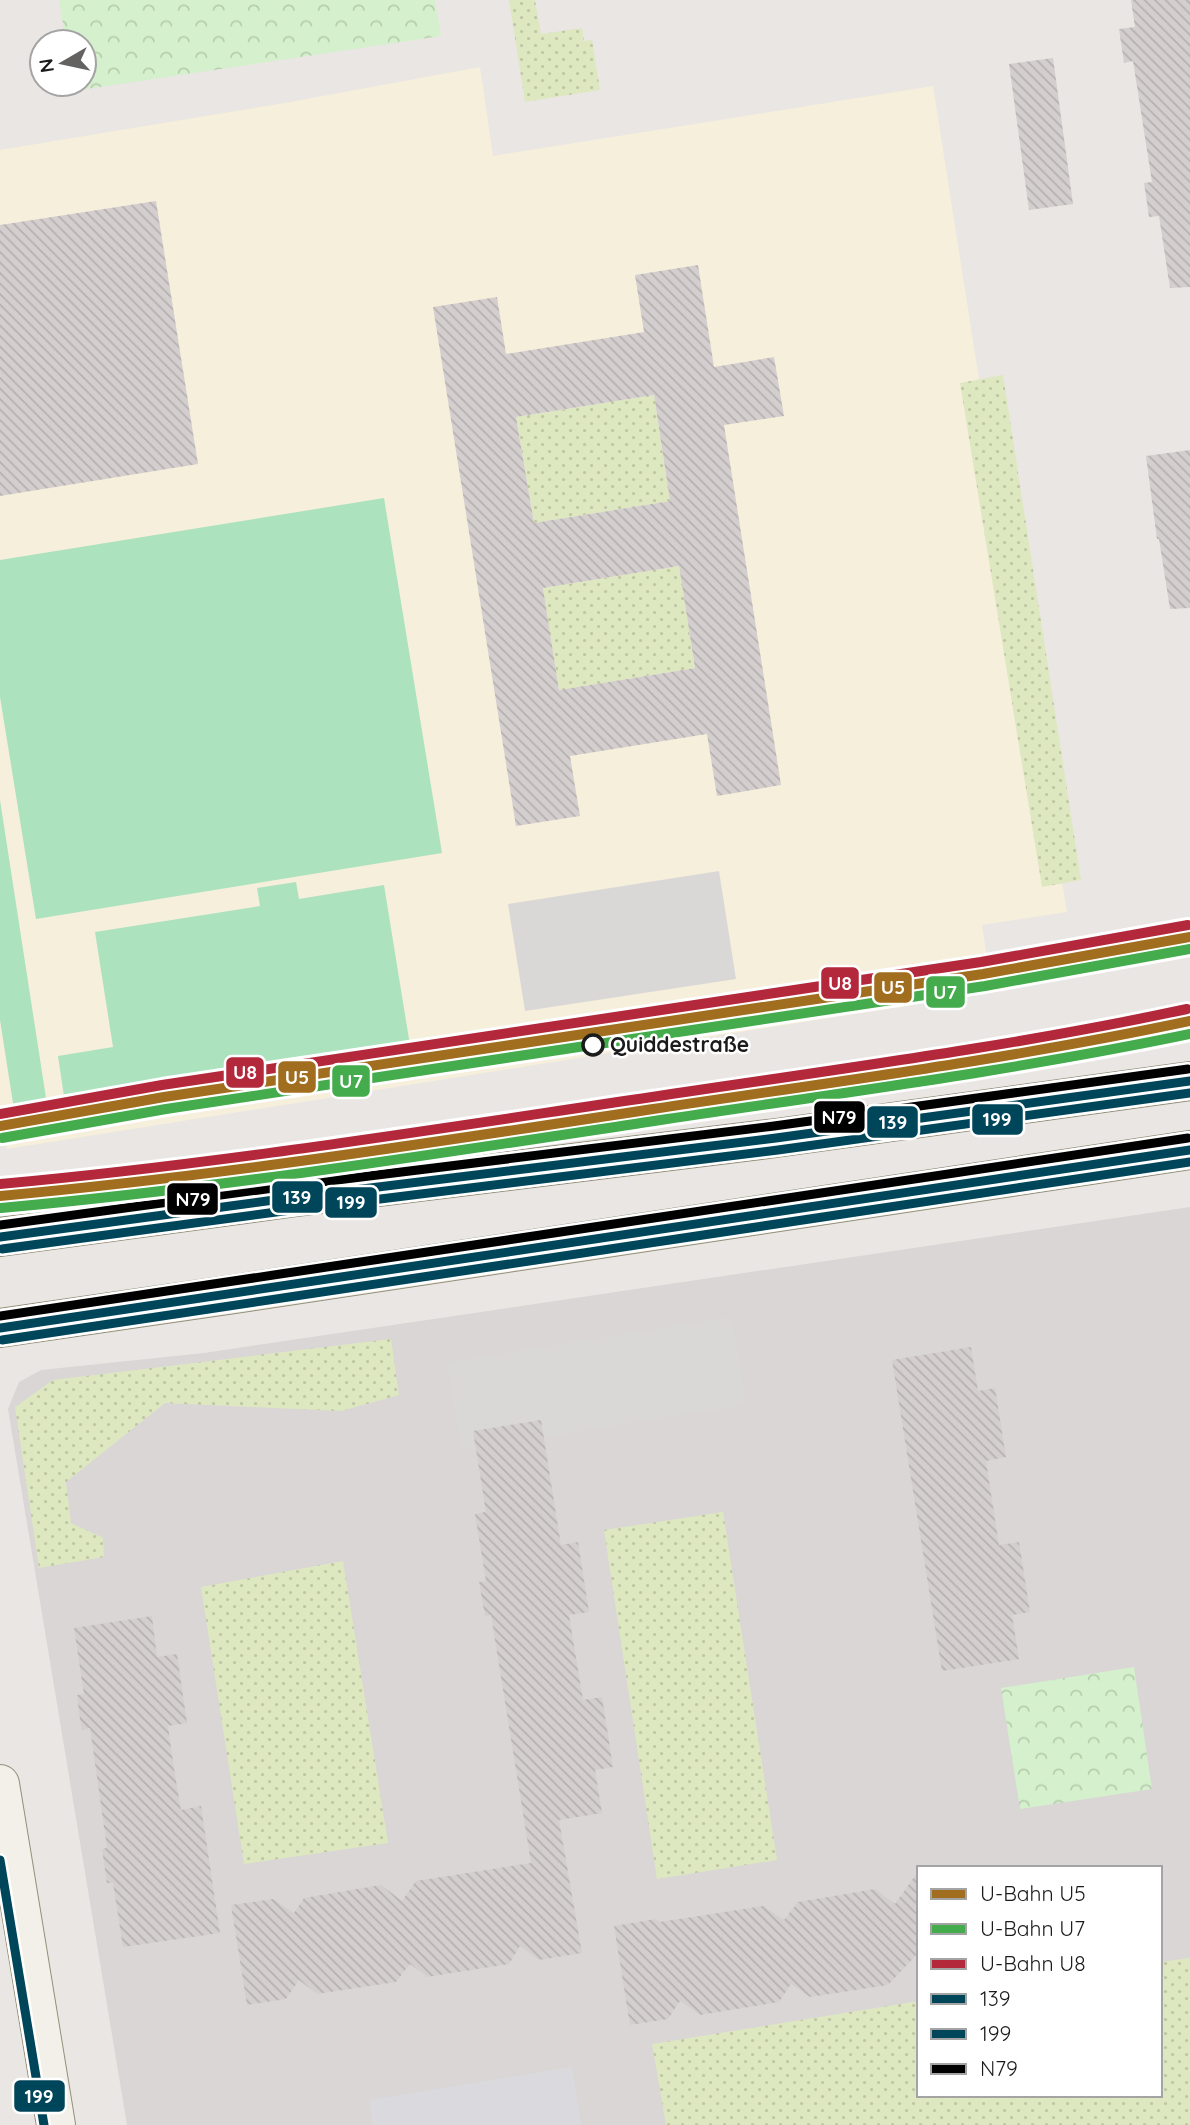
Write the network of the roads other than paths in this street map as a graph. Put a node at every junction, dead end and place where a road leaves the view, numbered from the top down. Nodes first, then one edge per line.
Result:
1 (1190, 1081) edge
2 (1190, 1150) edge
3 (0, 1237) edge
4 (0, 1328) edge
5 (0, 1784) edge
6 (56, 2125) edge

1 - 3 main road
2 - 4 main road
5 - 6 main road

